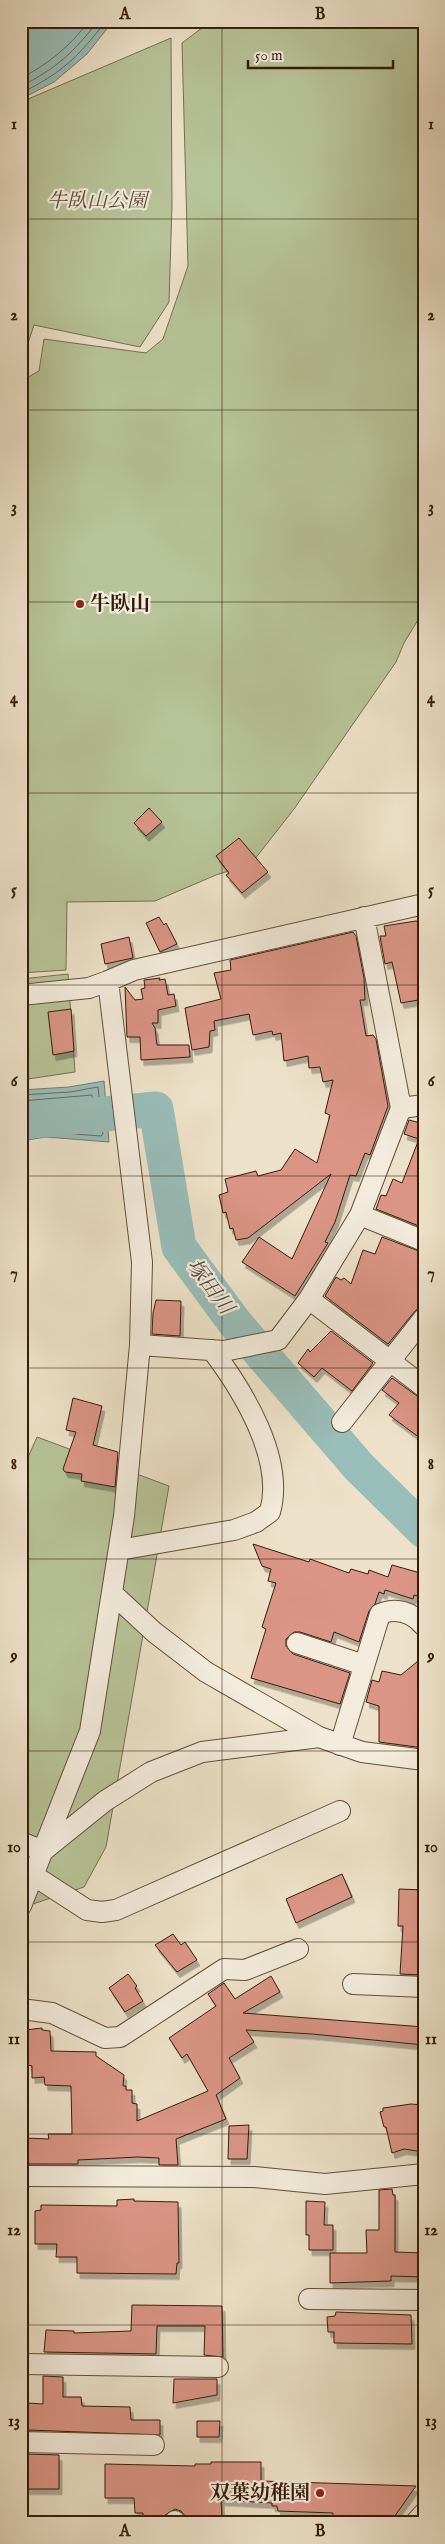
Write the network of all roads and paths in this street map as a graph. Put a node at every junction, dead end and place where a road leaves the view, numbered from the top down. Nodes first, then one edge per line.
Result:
1 (424, 904) edge
2 (364, 917) junction
3 (108, 981) junction
4 (21, 995) edge
5 (424, 1105) edge
6 (401, 1108) junction
7 (360, 1215) junction
8 (424, 1240) edge
9 (309, 1299) junction
10 (424, 1318) edge
11 (140, 1345) junction
12 (218, 1350) junction
13 (390, 1361) junction
14 (424, 1387) edge
15 (342, 1422) dead end
16 (119, 1550) junction
17 (112, 1592) junction
18 (424, 1626) edge
19 (297, 1643) dead end
20 (364, 1665) junction
21 (319, 1737) junction
22 (340, 1745) junction
23 (424, 1760) edge
24 (340, 1811) dead end
25 (21, 1842) edge
26 (43, 1851) junction
27 (33, 1875) junction
28 (21, 1906) edge
29 (298, 1949) dead end
30 (353, 1984) dead end
31 (424, 1987) edge
32 (21, 2010) edge
33 (424, 2174) edge
34 (21, 2176) edge
35 (309, 2299) dead end
36 (424, 2300) edge
37 (21, 2364) edge
38 (218, 2367) dead end
39 (21, 2442) edge
40 (154, 2445) dead end
41 (424, 2513) edge
42 (415, 2523) edge

1 - 2 street
2 - 3 street
2 - 6 street
3 - 4 street
3 - 11 street
5 - 6 street
6 - 7 street
7 - 8 street
7 - 9 street
9 - 12 street
9 - 13 street
10 - 13 street
11 - 12 street
11 - 16 street
12 - 16 street
13 - 14 street
13 - 15 street
16 - 17 street
17 - 21 street
17 - 26 street
18 - 20 street
19 - 20 street
20 - 22 street
21 - 22 street
21 - 26 street
22 - 23 street
24 - 27 street
25 - 26 street
26 - 27 street
27 - 28 street
29 - 32 street
30 - 31 street
33 - 34 street
35 - 36 street
37 - 38 street
39 - 40 street
41 - 42 street

